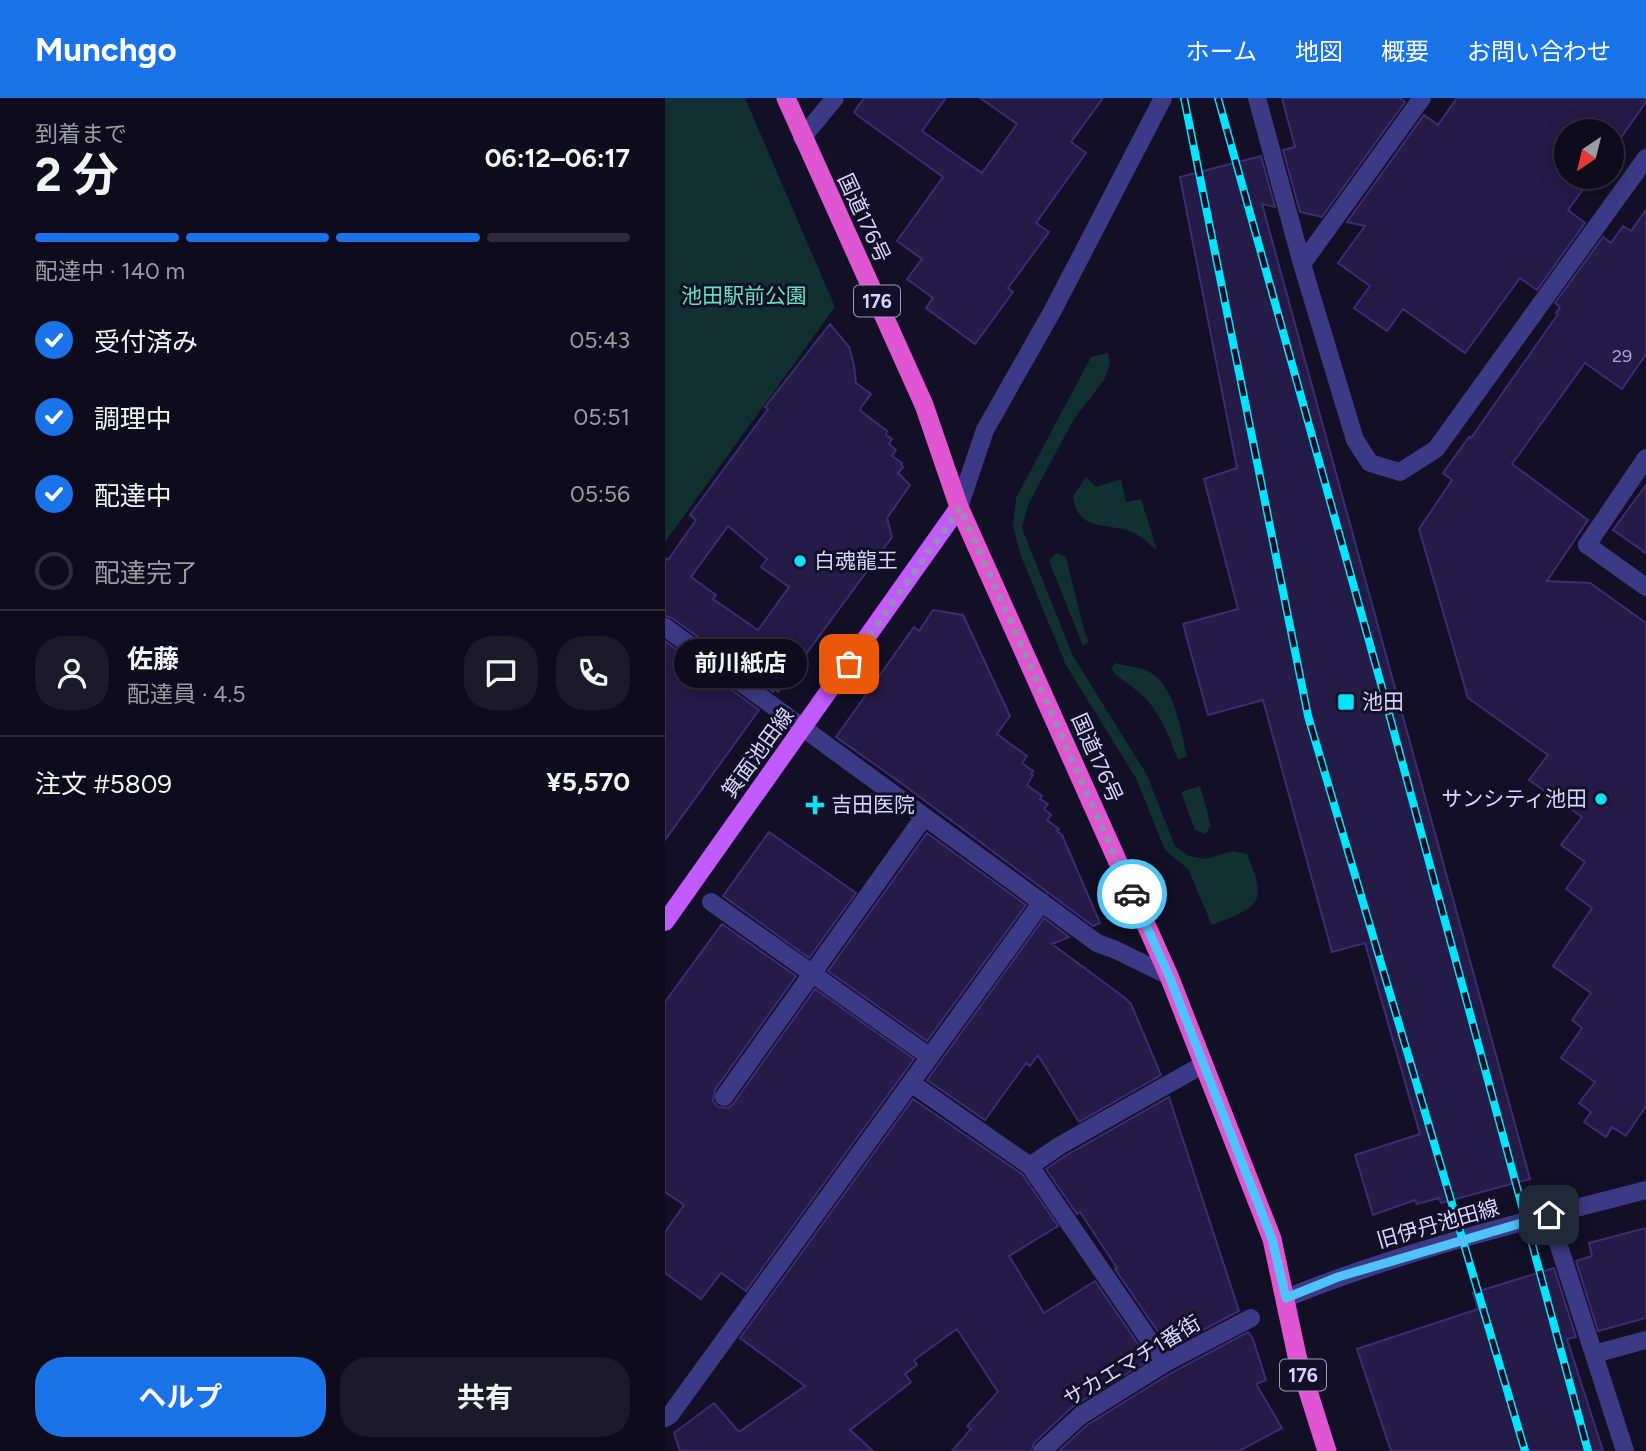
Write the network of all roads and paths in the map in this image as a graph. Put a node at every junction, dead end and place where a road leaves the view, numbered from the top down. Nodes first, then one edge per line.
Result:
1 (786, 98) edge
2 (835, 98) edge
3 (1257, 98) edge
4 (1422, 98) edge
5 (1157, 103) edge
6 (802, 138) junction
7 (1646, 158) edge
8 (1302, 264) junction
9 (1646, 458) edge
10 (960, 508) junction
11 (1646, 587) edge
12 (665, 627) edge
13 (804, 728) junction
14 (924, 817) junction
15 (711, 902) dead end
16 (1042, 902) junction
17 (665, 922) edge
18 (812, 974) junction
19 (1169, 976) junction
20 (930, 1057) junction
21 (1204, 1064) junction
22 (911, 1083) junction
23 (724, 1097) dead end
24 (1030, 1166) junction
25 (1646, 1190) edge
26 (1549, 1215) junction
27 (1286, 1298) junction
28 (1251, 1318) dead end
29 (1646, 1340) edge
30 (1594, 1354) junction
31 (1165, 1363) junction
32 (665, 1418) edge
33 (1042, 1451) edge
34 (1327, 1451) edge
35 (1625, 1451) edge

1 - 6 highway, 国道176号 / 176
2 - 6 street
3 - 8 street
4 - 8 street
5 - 10 street
6 - 10 highway, 国道176号 / 176
7 - 8 street
9 - 11 street
10 - 13 main road, 箕面池田線
10 - 19 highway, 国道176号 / 176
12 - 13 street
13 - 14 street
13 - 17 main road, 箕面池田線
14 - 16 street
14 - 18 street
15 - 18 street
16 - 19 street
16 - 20 street
18 - 20 street
18 - 23 street
19 - 21 highway, 国道176号 / 176
20 - 22 street
21 - 24 street
21 - 27 highway, 国道176号 / 176
22 - 24 street
22 - 32 street
24 - 31 street
25 - 26 street, 旧伊丹池田線
26 - 27 street, 旧伊丹池田線
26 - 30 street
27 - 34 highway, 国道176号 / 176
28 - 31 street, サカエマチ1番街
29 - 30 street
30 - 35 street
31 - 33 street, サカエマチ1番街

